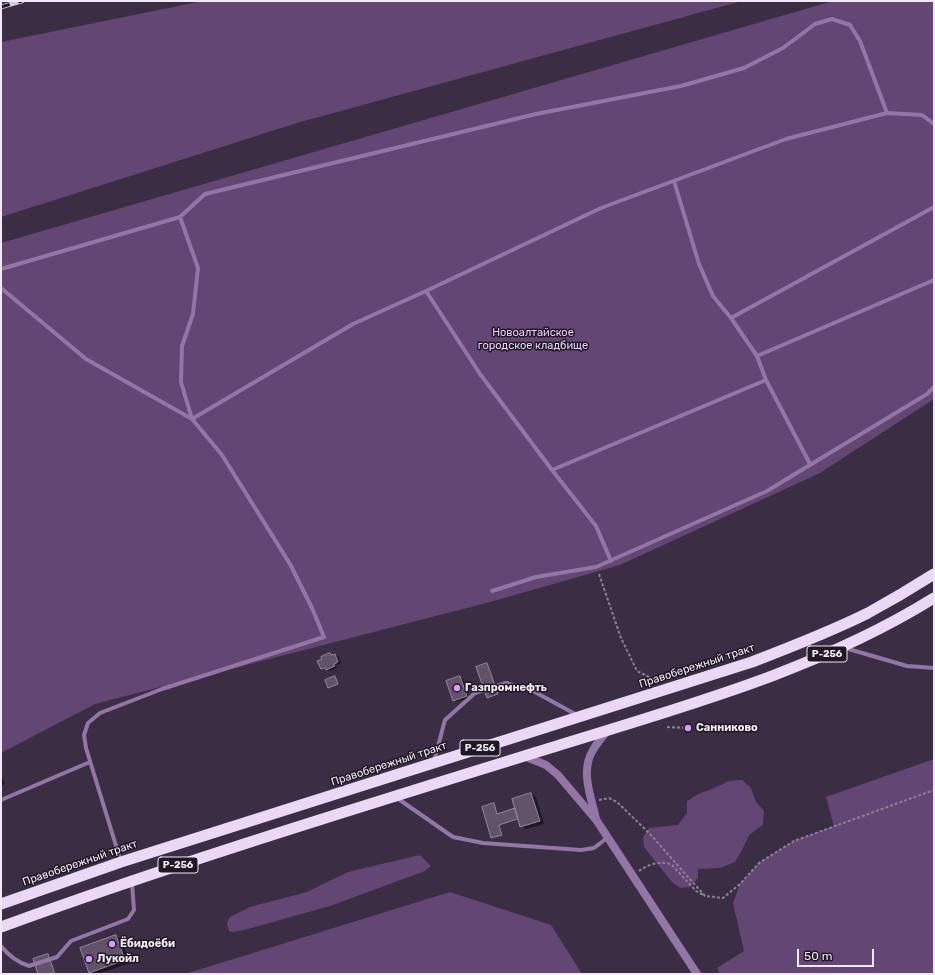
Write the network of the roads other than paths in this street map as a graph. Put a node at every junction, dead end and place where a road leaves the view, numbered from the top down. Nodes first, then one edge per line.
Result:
1 (886, 113) junction
2 (934, 124) edge
3 (674, 181) junction
4 (934, 207) edge
5 (180, 217) junction
6 (1, 269) edge
7 (934, 280) edge
8 (1, 288) edge
9 (426, 291) junction
10 (731, 318) junction
11 (757, 356) junction
12 (766, 380) junction
13 (934, 387) edge
14 (192, 419) junction
15 (810, 464) junction
16 (552, 470) junction
17 (611, 561) junction
18 (934, 574) edge
19 (492, 591) dead end
20 (934, 598) edge
21 (843, 647) junction
22 (934, 668) edge
23 (579, 716) junction
24 (608, 730) junction
25 (524, 756) junction
26 (90, 762) junction
27 (433, 763) junction
28 (395, 796) junction
29 (1, 800) edge
30 (597, 821) junction
31 (607, 838) junction
32 (121, 862) junction
33 (132, 880) junction
34 (1, 903) edge
35 (1, 927) edge
36 (1, 946) edge
37 (697, 974) edge

1 - 2 lane
1 - 3 lane
1 - 5 lane
3 - 9 lane
3 - 10 lane
4 - 10 lane
5 - 6 lane
5 - 14 lane
7 - 11 lane
8 - 14 lane
9 - 14 lane
9 - 16 lane
10 - 11 lane
11 - 12 lane
12 - 15 lane
12 - 16 lane
13 - 15 lane
14 - 26 lane
15 - 17 lane
16 - 17 lane
17 - 19 lane
18 - 23 highway, Правобережный тракт / Р-256
20 - 21 highway, Р-256
21 - 22 lane
21 - 24 highway, Р-256
23 - 27 highway, Правобережный тракт / Р-256
23 - 27 lane
24 - 25 highway, Р-256
24 - 30 street
25 - 28 highway, Р-256
25 - 30 street
26 - 29 lane
26 - 32 lane
27 - 32 highway, Правобережный тракт / Р-256
28 - 31 lane
28 - 33 highway, Р-256
30 - 31 street
31 - 37 street
32 - 34 highway, Правобережный тракт / Р-256
33 - 35 highway, Р-256
33 - 36 lane

